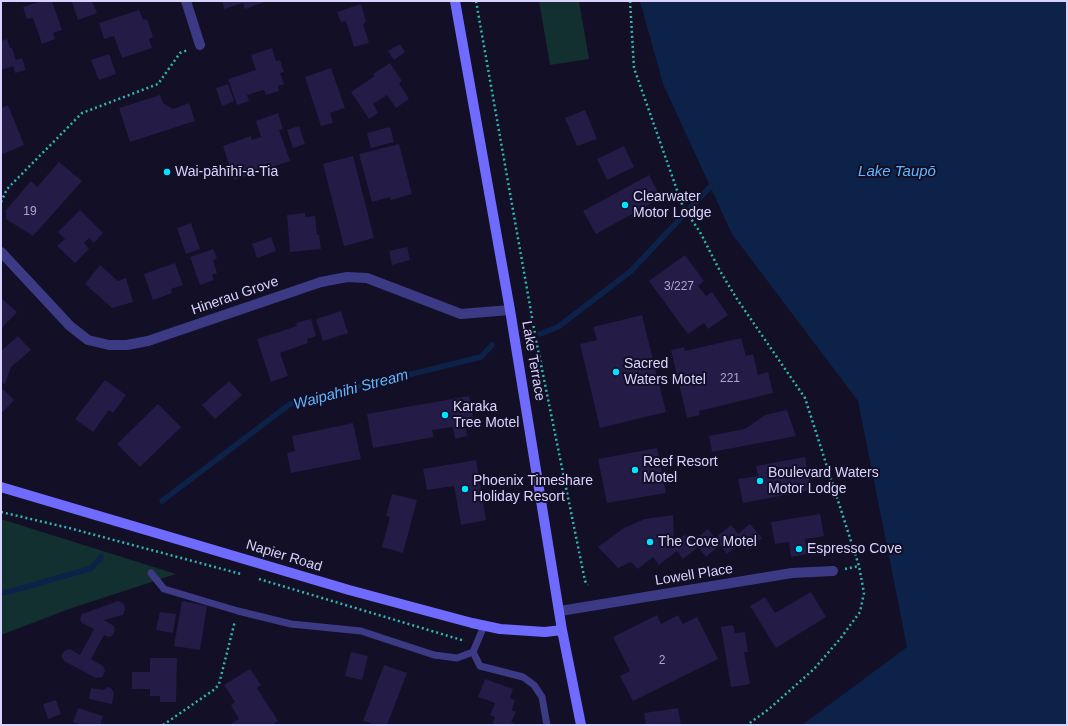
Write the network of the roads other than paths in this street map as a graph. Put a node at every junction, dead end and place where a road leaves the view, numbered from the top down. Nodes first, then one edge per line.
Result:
1 (186, 1) edge
2 (455, 1) edge
3 (200, 45) road end
4 (1, 252) edge
5 (510, 310) junction
6 (1, 487) edge
7 (833, 571) dead end
8 (151, 573) dead end
9 (560, 611) junction
10 (484, 626) junction
11 (562, 630) junction
12 (473, 652) junction
13 (547, 725) edge
14 (581, 725) edge

1 - 3 street
2 - 5 main road, Lake Terrace
4 - 5 street, Hinerau Grove
5 - 9 main road, Lake Terrace
6 - 10 main road, Napier Road
7 - 9 street, Lowell Place
8 - 12 lane
9 - 11 main road, Lake Terrace
10 - 11 main road, Napier Road
10 - 12 lane
11 - 14 main road, Lake Terrace
12 - 13 lane

